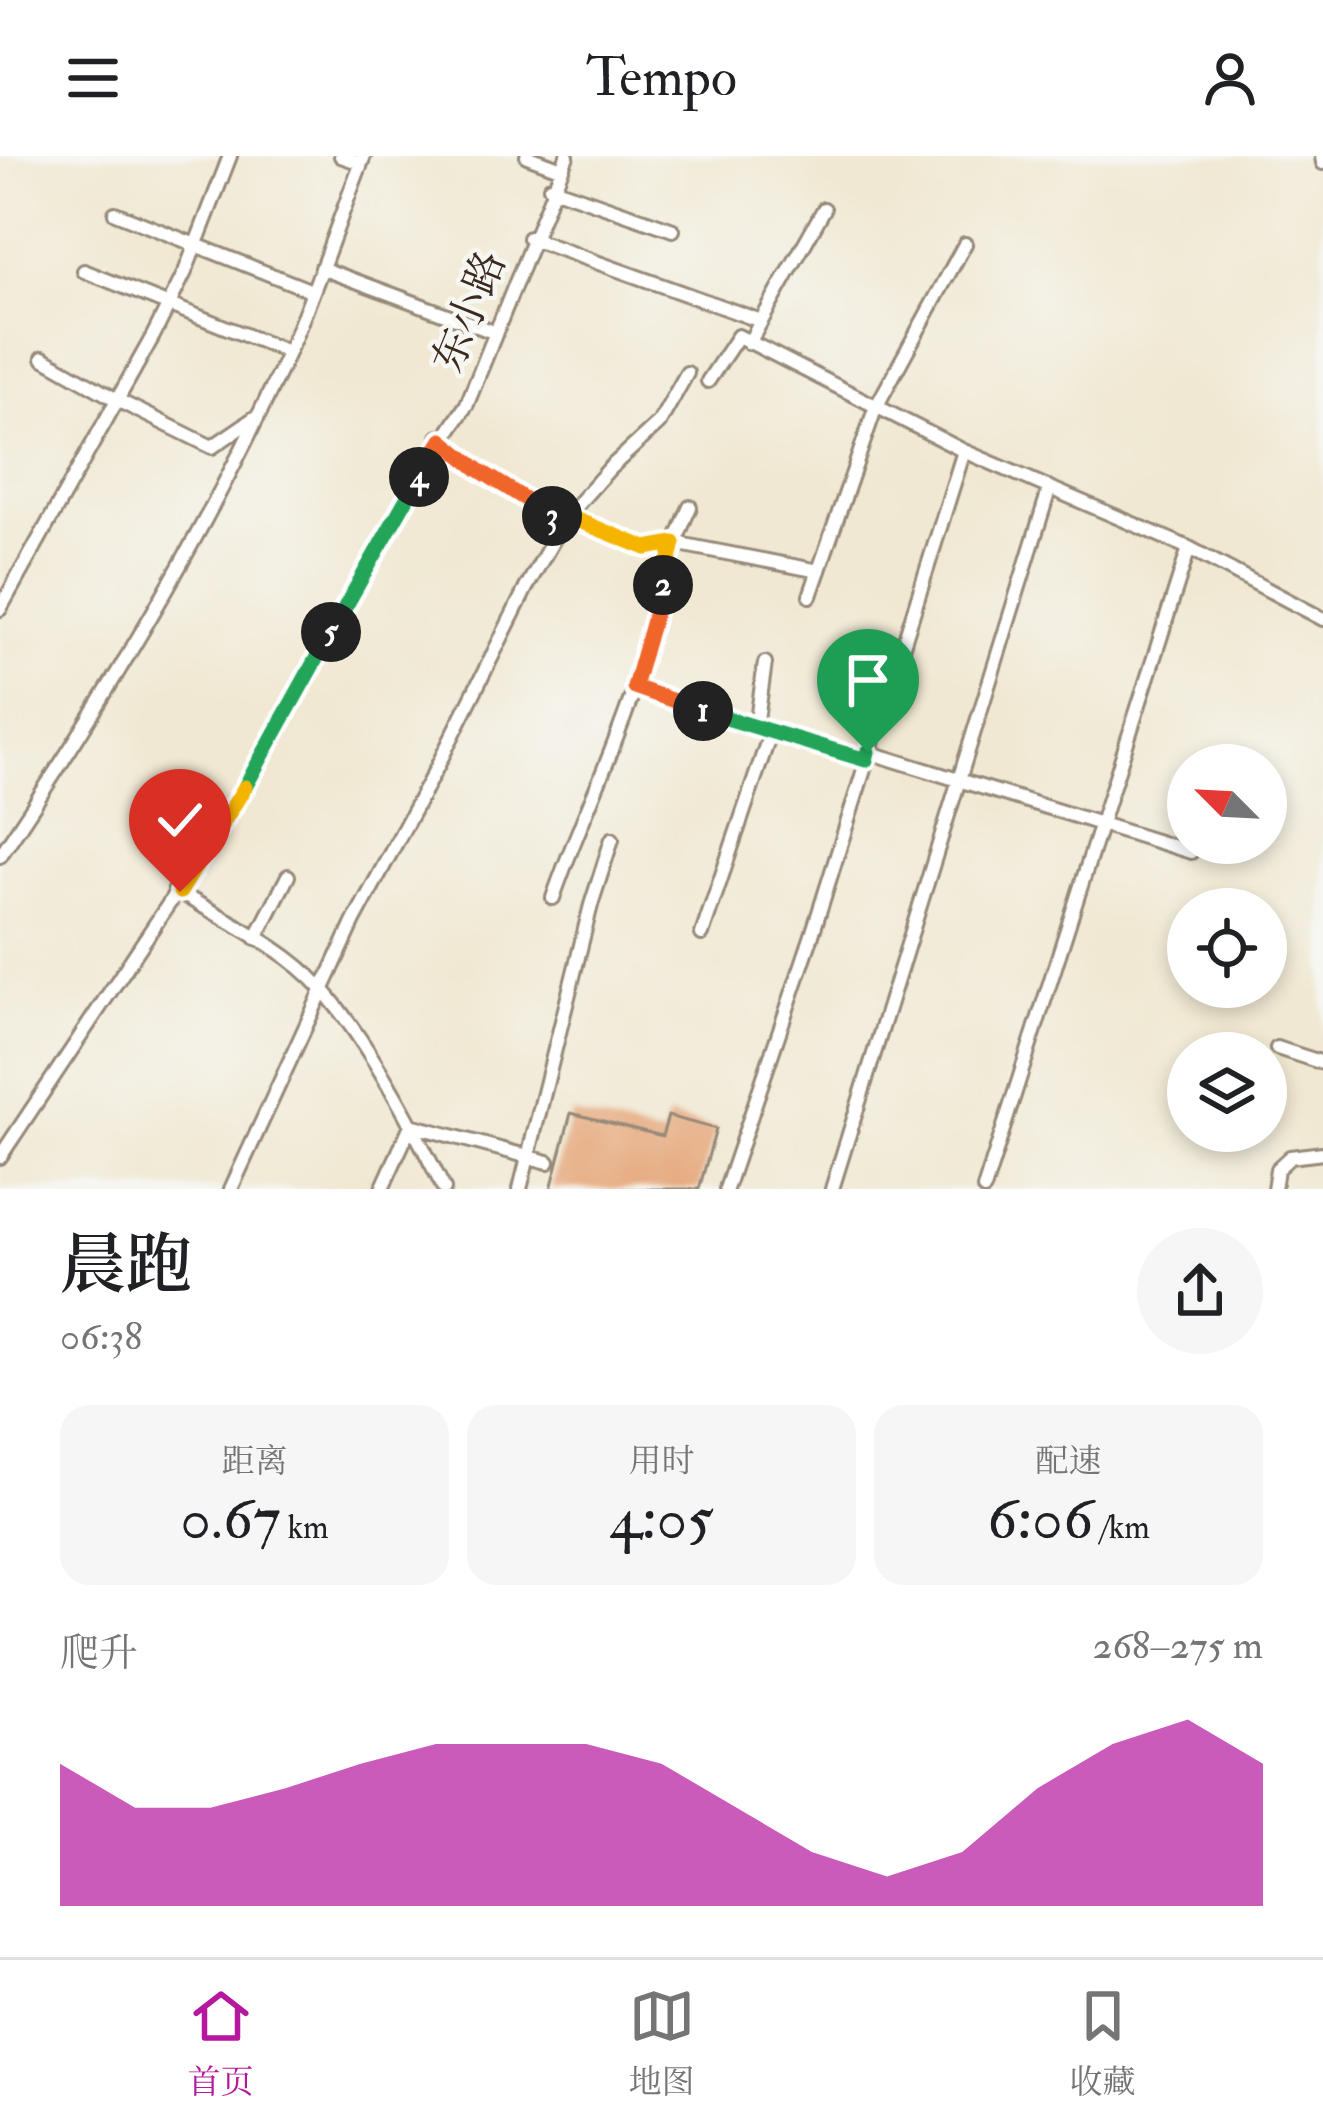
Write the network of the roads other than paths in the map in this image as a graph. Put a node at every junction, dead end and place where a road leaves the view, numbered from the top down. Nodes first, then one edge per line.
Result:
1 (230, 156) edge
2 (341, 156) edge
3 (527, 156) edge
4 (362, 160) edge
5 (562, 162) edge
6 (552, 187) junction
7 (824, 209) dead end
8 (115, 213) dead end
9 (674, 230) dead end
10 (530, 239) junction
11 (965, 244) dead end
12 (194, 247) junction
13 (320, 268) junction
14 (84, 271) dead end
15 (312, 291) junction
16 (168, 304) junction
17 (761, 321) junction
18 (493, 332) junction
19 (749, 343) junction
20 (288, 352) junction
21 (44, 358) dead end
22 (687, 373) dead end
23 (708, 381) dead end
24 (117, 400) junction
25 (875, 409) junction
26 (256, 417) junction
27 (441, 439) junction
28 (964, 452) junction
29 (1049, 490) junction
30 (690, 507) dead end
31 (565, 519) junction
32 (674, 543) junction
33 (1189, 548) junction
34 (819, 571) junction
35 (810, 596) dead end
36 (0, 609) edge
37 (1323, 619) edge
38 (765, 663) dead end
39 (634, 687) junction
40 (756, 727) junction
41 (771, 731) junction
42 (867, 756) junction
43 (960, 778) junction
44 (1104, 823) junction
45 (612, 839) dead end
46 (1167, 843) edge
47 (0, 856) edge
48 (288, 877) dead end
49 (177, 891) junction
50 (554, 898) dead end
51 (702, 934) dead end
52 (256, 938) junction
53 (322, 988) junction
54 (1287, 1052) edge
55 (1323, 1063) edge
56 (411, 1125) junction
57 (0, 1146) edge
58 (1323, 1153) edge
59 (0, 1157) edge
60 (528, 1157) junction
61 (548, 1162) dead end
62 (733, 1186) edge
63 (231, 1189) edge
64 (382, 1189) edge
65 (444, 1189) edge
66 (520, 1189) edge
67 (832, 1189) edge
68 (985, 1189) edge
69 (1274, 1189) edge

1 - 12 street
2 - 4 street
3 - 5 street
4 - 13 street
5 - 6 street, 东小路
6 - 9 street
6 - 10 street, 东小路
7 - 17 street
8 - 12 street
10 - 17 street
10 - 18 street, 东小路
11 - 25 street
12 - 15 street
12 - 16 street
13 - 15 street
13 - 18 street
14 - 16 street
15 - 20 street
16 - 20 street
16 - 24 street
17 - 19 street
18 - 27 street, 东小路
19 - 23 street
19 - 25 street
20 - 26 street
21 - 24 street
22 - 31 street
24 - 26 street
24 - 36 street
25 - 28 street
25 - 34 street
26 - 47 street
27 - 31 street
27 - 49 street, 东小路
28 - 29 street
28 - 42 street
29 - 33 street
29 - 43 street
30 - 32 street
31 - 32 street
31 - 53 street
32 - 34 street
32 - 39 street
33 - 37 street
33 - 44 street
34 - 35 street
38 - 40 street
39 - 40 street
39 - 50 street
40 - 41 street
41 - 42 street
41 - 51 street
42 - 43 street
42 - 62 street
43 - 44 street
43 - 67 street
44 - 46 street
44 - 68 street
45 - 60 street
48 - 52 street
49 - 52 street
49 - 57 street, 东小路
49 - 59 street, 东小路
52 - 53 street
53 - 56 street
53 - 63 street
54 - 55 street
56 - 60 street
56 - 64 street
56 - 65 street
58 - 69 street
60 - 61 street
60 - 66 street

